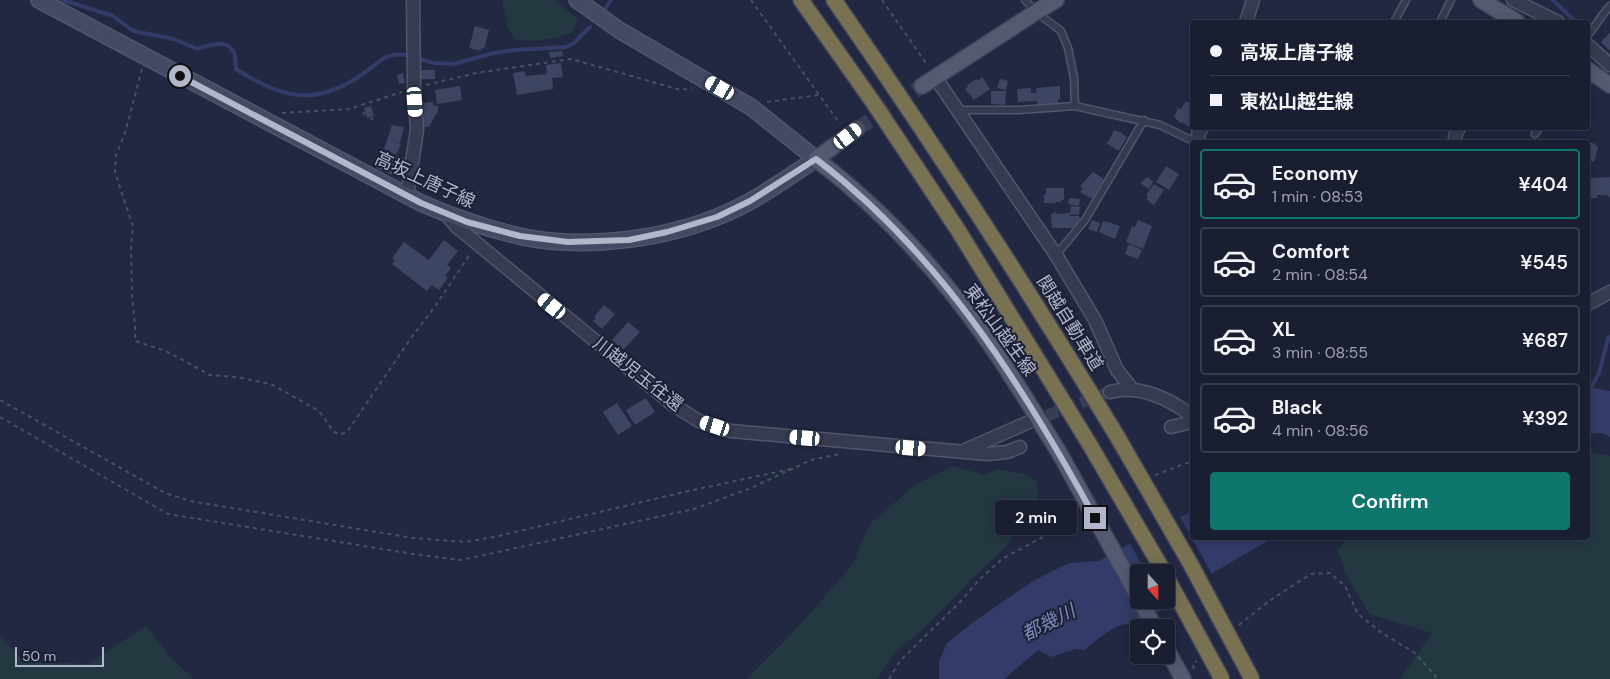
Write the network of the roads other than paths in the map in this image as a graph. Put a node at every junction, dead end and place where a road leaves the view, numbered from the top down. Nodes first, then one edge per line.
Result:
1 (38, 0) edge
2 (413, 0) edge
3 (577, 0) edge
4 (801, 0) edge
5 (834, 0) edge
6 (1025, 0) edge
7 (1056, 0) edge
8 (1253, 0) edge
9 (1406, 0) edge
10 (1451, 0) edge
11 (1481, 0) edge
12 (1513, 0) edge
13 (1527, 3) edge
14 (1610, 6) edge
15 (1036, 12) junction
16 (1247, 20) edge
17 (1395, 20) edge
18 (1441, 20) edge
19 (1511, 20) edge
20 (1515, 20) edge
21 (1555, 20) edge
22 (1590, 33) edge
23 (1590, 47) edge
24 (1610, 65) edge
25 (1590, 71) edge
26 (936, 77) junction
27 (1610, 85) edge
28 (922, 86) tunnel mouth
29 (1075, 106) junction
30 (958, 110) junction
31 (1144, 120) junction
32 (853, 133) tunnel mouth
33 (1192, 140) edge
34 (816, 159) junction
35 (407, 195) junction
36 (445, 213) junction
37 (1056, 255) junction
38 (1610, 292) edge
39 (1590, 303) edge
40 (1133, 390) junction
41 (1110, 392) tunnel mouth
42 (1190, 414) edge
43 (1029, 422) tunnel mouth
44 (1190, 422) edge
45 (1171, 427) dead end
46 (1020, 447) dead end
47 (960, 452) junction
48 (1159, 564) edge
49 (1130, 582) edge
50 (1175, 593) edge
51 (1175, 659) edge
52 (1188, 675) edge
53 (1222, 679) edge
54 (1252, 679) edge

1 - 35 main road, 高坂上唐子線
2 - 35 street
3 - 34 main road
4 - 48 highway, bridge
5 - 54 highway, 関越自動車道, bridge
6 - 15 lane
7 - 15 main road
8 - 16 street
9 - 17 lane
10 - 18 lane
11 - 19 main road
12 - 13 street
13 - 20 lane
13 - 21 street
14 - 22 lane
15 - 26 main road
15 - 29 lane
23 - 24 street
25 - 27 main road
26 - 28 main road
26 - 30 street
29 - 30 lane
29 - 31 lane
30 - 37 street
31 - 33 lane
31 - 37 lane
32 - 34 main road
34 - 36 main road, 高坂上唐子線
34 - 49 main road, 東松山越生線, bridge
35 - 36 main road, 高坂上唐子線
36 - 47 street, 川越児玉往還
37 - 40 street
38 - 39 street
40 - 41 street
40 - 42 street
43 - 47 street
44 - 45 street
46 - 47 street, 川越児玉往還
50 - 53 highway, bridge
51 - 52 main road

